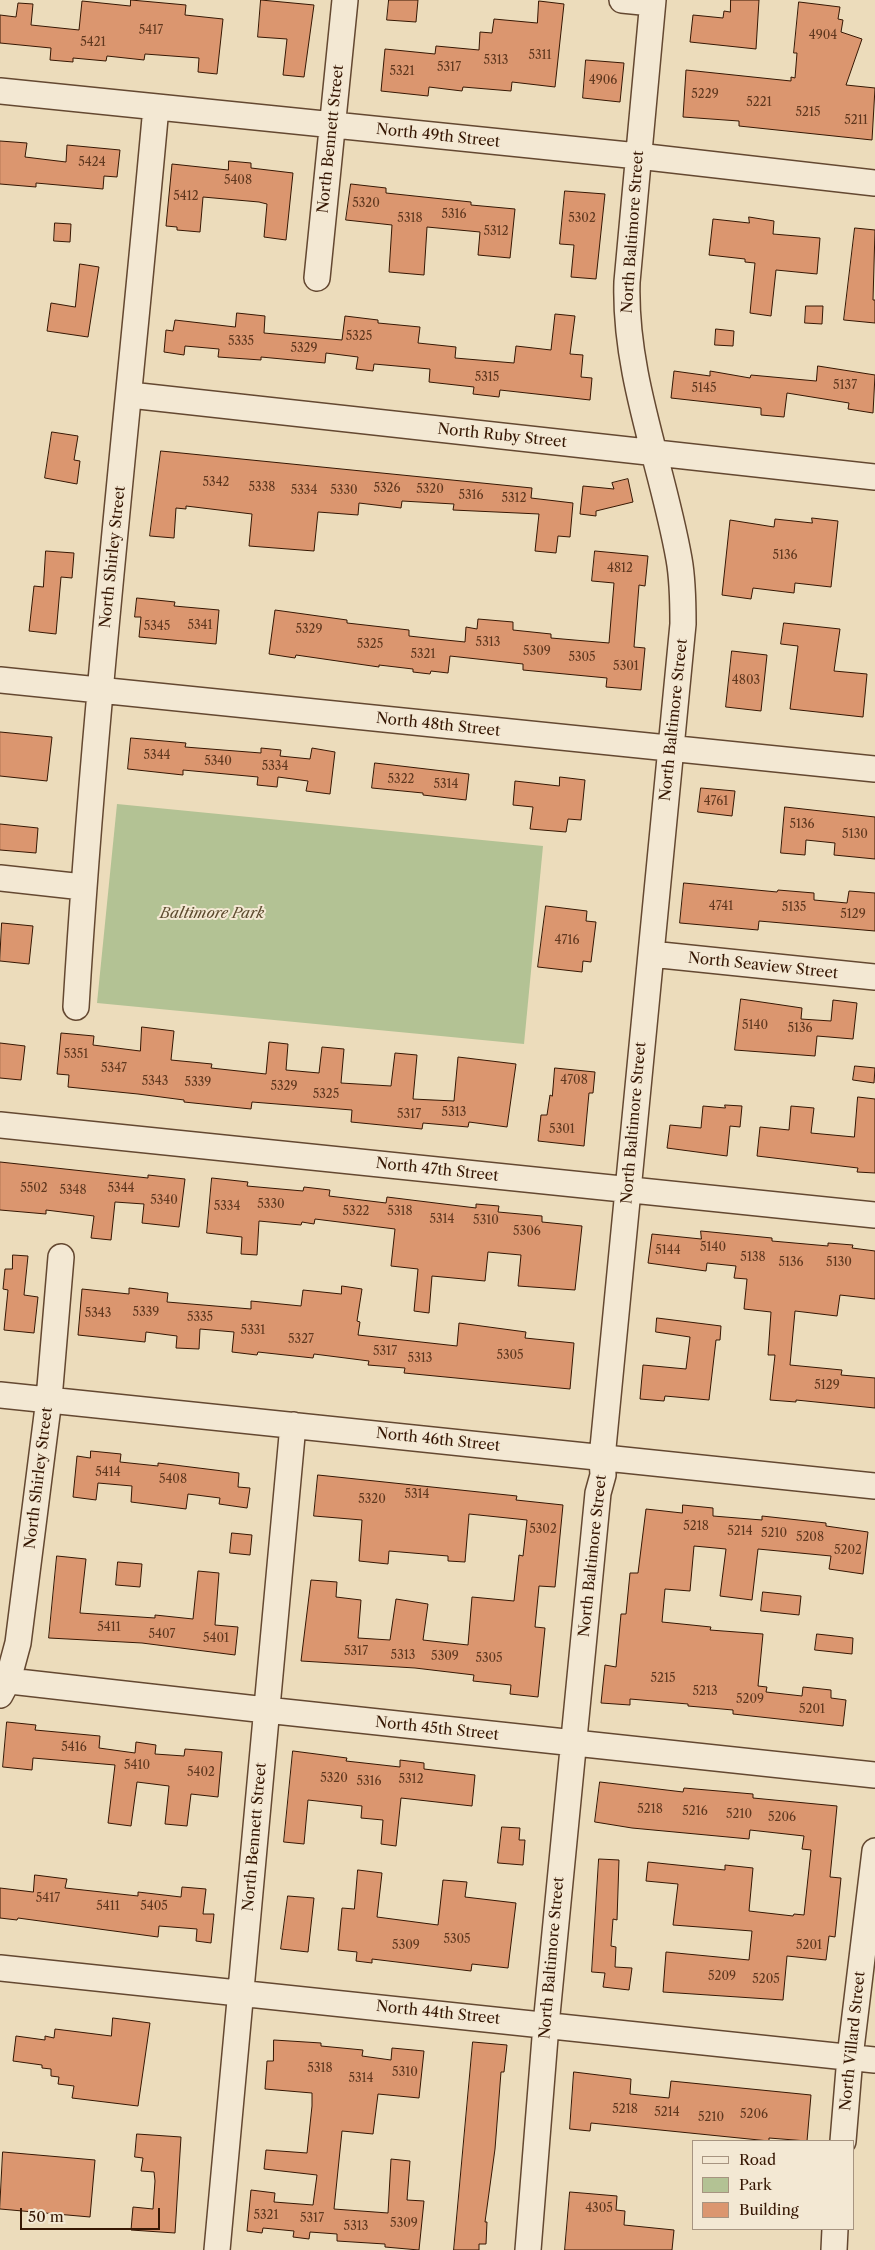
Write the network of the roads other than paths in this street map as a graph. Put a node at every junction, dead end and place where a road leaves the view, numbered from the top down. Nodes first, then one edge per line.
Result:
1 (345, 0) edge
2 (622, 0) edge
3 (652, 1) edge
4 (0, 91) edge
5 (156, 107) junction
6 (332, 126) junction
7 (638, 156) junction
8 (875, 183) edge
9 (317, 278) dead end
10 (130, 395) junction
11 (656, 453) junction
12 (875, 477) edge
13 (0, 680) edge
14 (100, 691) junction
15 (672, 749) junction
16 (875, 770) edge
17 (0, 878) edge
18 (83, 886) junction
19 (651, 954) junction
20 (875, 977) edge
21 (76, 1007) dead end
22 (0, 1125) edge
23 (628, 1190) junction
24 (875, 1215) edge
25 (61, 1257) dead end
26 (0, 1395) edge
27 (49, 1400) junction
28 (293, 1425) junction
29 (602, 1458) junction
30 (875, 1486) edge
31 (3, 1685) edge
32 (266, 1710) junction
33 (573, 1743) junction
34 (875, 1775) edge
35 (875, 1851) edge
36 (0, 1968) edge
37 (241, 1992) junction
38 (546, 2025) junction
39 (850, 2057) junction
40 (875, 2060) edge
41 (843, 2140) edge
42 (836, 2230) edge
43 (217, 2250) edge
44 (528, 2250) edge
45 (834, 2250) edge

1 - 6 street, North Bennett Street
2 - 3 street
3 - 7 street, North Baltimore Street
4 - 5 street, North 49th Street
5 - 6 street, North 49th Street
5 - 10 street, North Shirley Street
6 - 7 street, North 49th Street
6 - 9 street, North Bennett Street
7 - 8 street, North 49th Street
7 - 11 street, North Baltimore Street
10 - 11 street, North Ruby Street
10 - 14 street, North Shirley Street
11 - 12 street, North Ruby Street
11 - 15 street, North Baltimore Street
13 - 14 street, North 48th Street
14 - 15 street, North 48th Street
14 - 18 street, North Shirley Street
15 - 16 street, North 48th Street
15 - 19 street, North Baltimore Street
17 - 18 street
18 - 21 street, North Shirley Street
19 - 20 street, North Seaview Street
19 - 23 street, North Baltimore Street
22 - 23 street, North 47th Street
23 - 24 street, North 47th Street
23 - 29 street, North Baltimore Street
25 - 27 street, North Shirley Street
26 - 27 street, North 46th Street
27 - 28 street, North 46th Street
27 - 31 street, North Shirley Street
28 - 29 street, North 46th Street
28 - 32 street, North Bennett Street
29 - 30 street, North 46th Street
29 - 33 street, North Baltimore Street
31 - 32 street, North 45th Street
32 - 33 street, North 45th Street
32 - 37 street, North Bennett Street
33 - 34 street, North 45th Street
33 - 38 street, North Baltimore Street
35 - 39 street, North Villard Street
36 - 37 street, North 44th Street
37 - 38 street, North 44th Street
37 - 43 street, North Bennett Street
38 - 39 street, North 44th Street
38 - 44 street, North Baltimore Street
39 - 40 street, North 44th Street
39 - 41 street, North Villard Street
42 - 45 street

